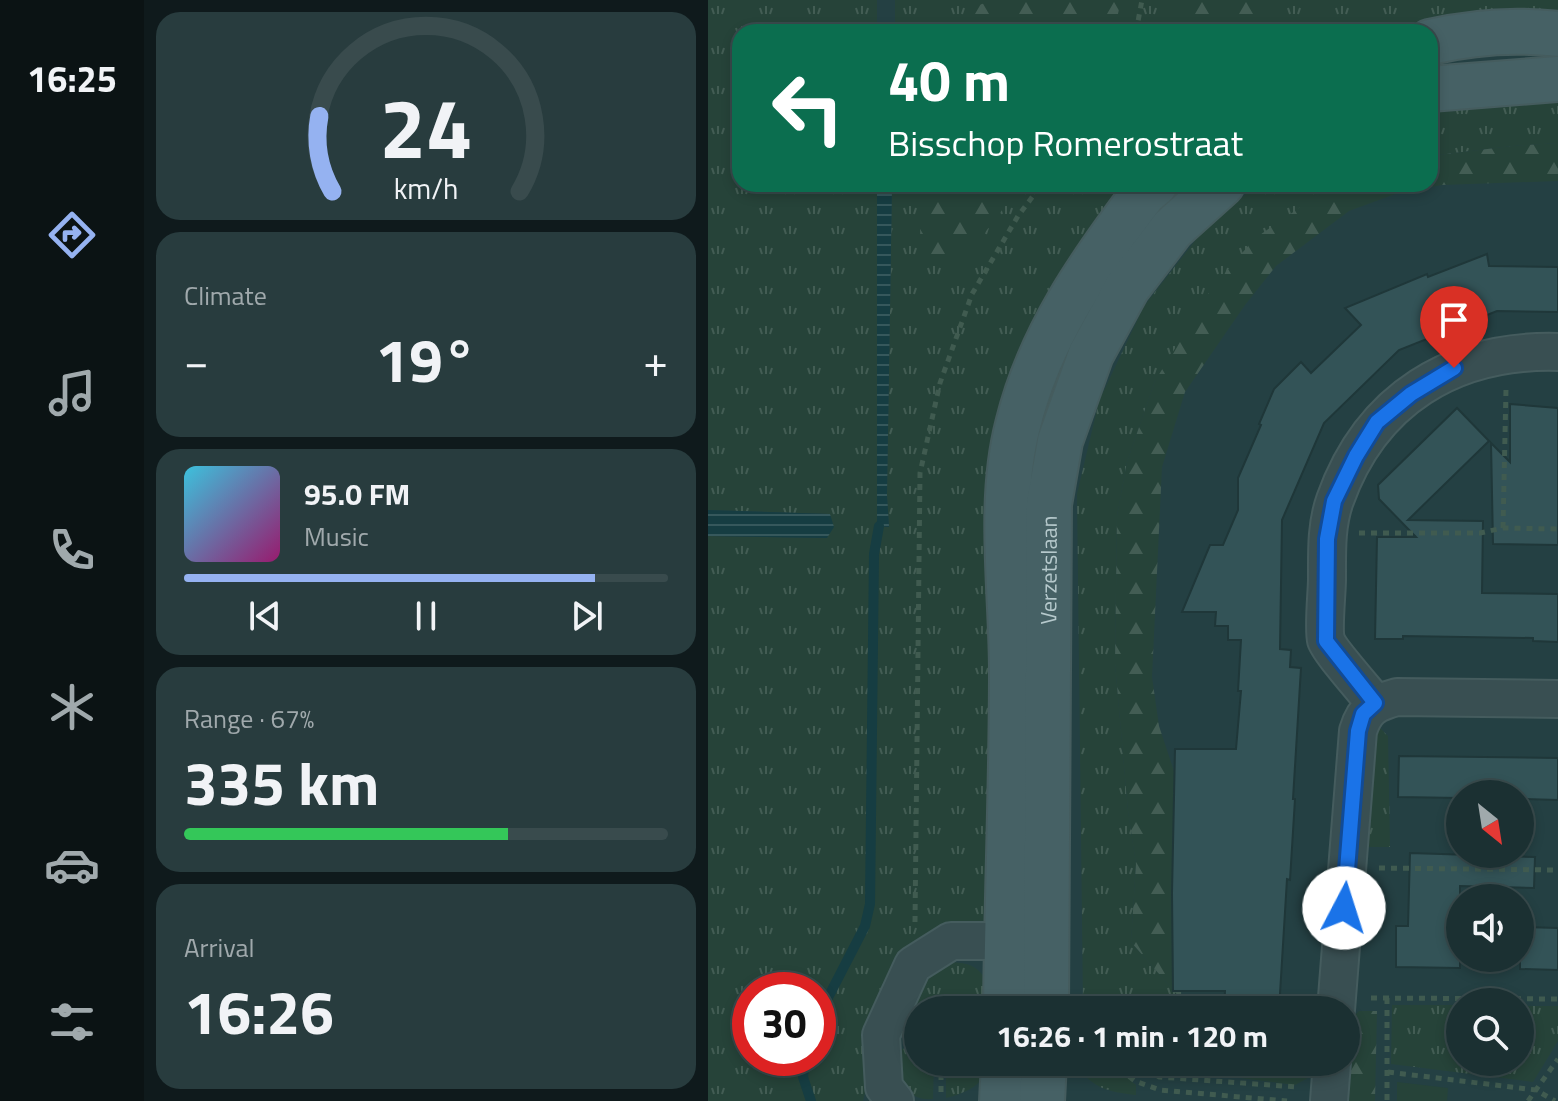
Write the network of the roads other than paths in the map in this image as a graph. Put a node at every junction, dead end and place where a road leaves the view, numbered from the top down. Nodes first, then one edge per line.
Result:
1 (1558, 34) edge
2 (1438, 40) edge
3 (1558, 79) edge
4 (1438, 88) edge
5 (1145, 192) edge
6 (1213, 192) edge
7 (1558, 352) edge
8 (1558, 699) edge
9 (1375, 703) junction
10 (1007, 941) junction
11 (1006, 996) edge
12 (1046, 996) edge
13 (1337, 996) edge
14 (1003, 1076) edge
15 (1043, 1076) edge
16 (895, 1101) edge
17 (1002, 1101) edge
18 (1042, 1101) edge

1 - 2 main road
3 - 4 main road
5 - 10 main road, Verzetslaan
6 - 12 main road, Verzetslaan
7 - 9 street
8 - 9 street
9 - 13 street
10 - 11 main road, Verzetslaan
10 - 16 street
14 - 17 main road
15 - 18 main road

